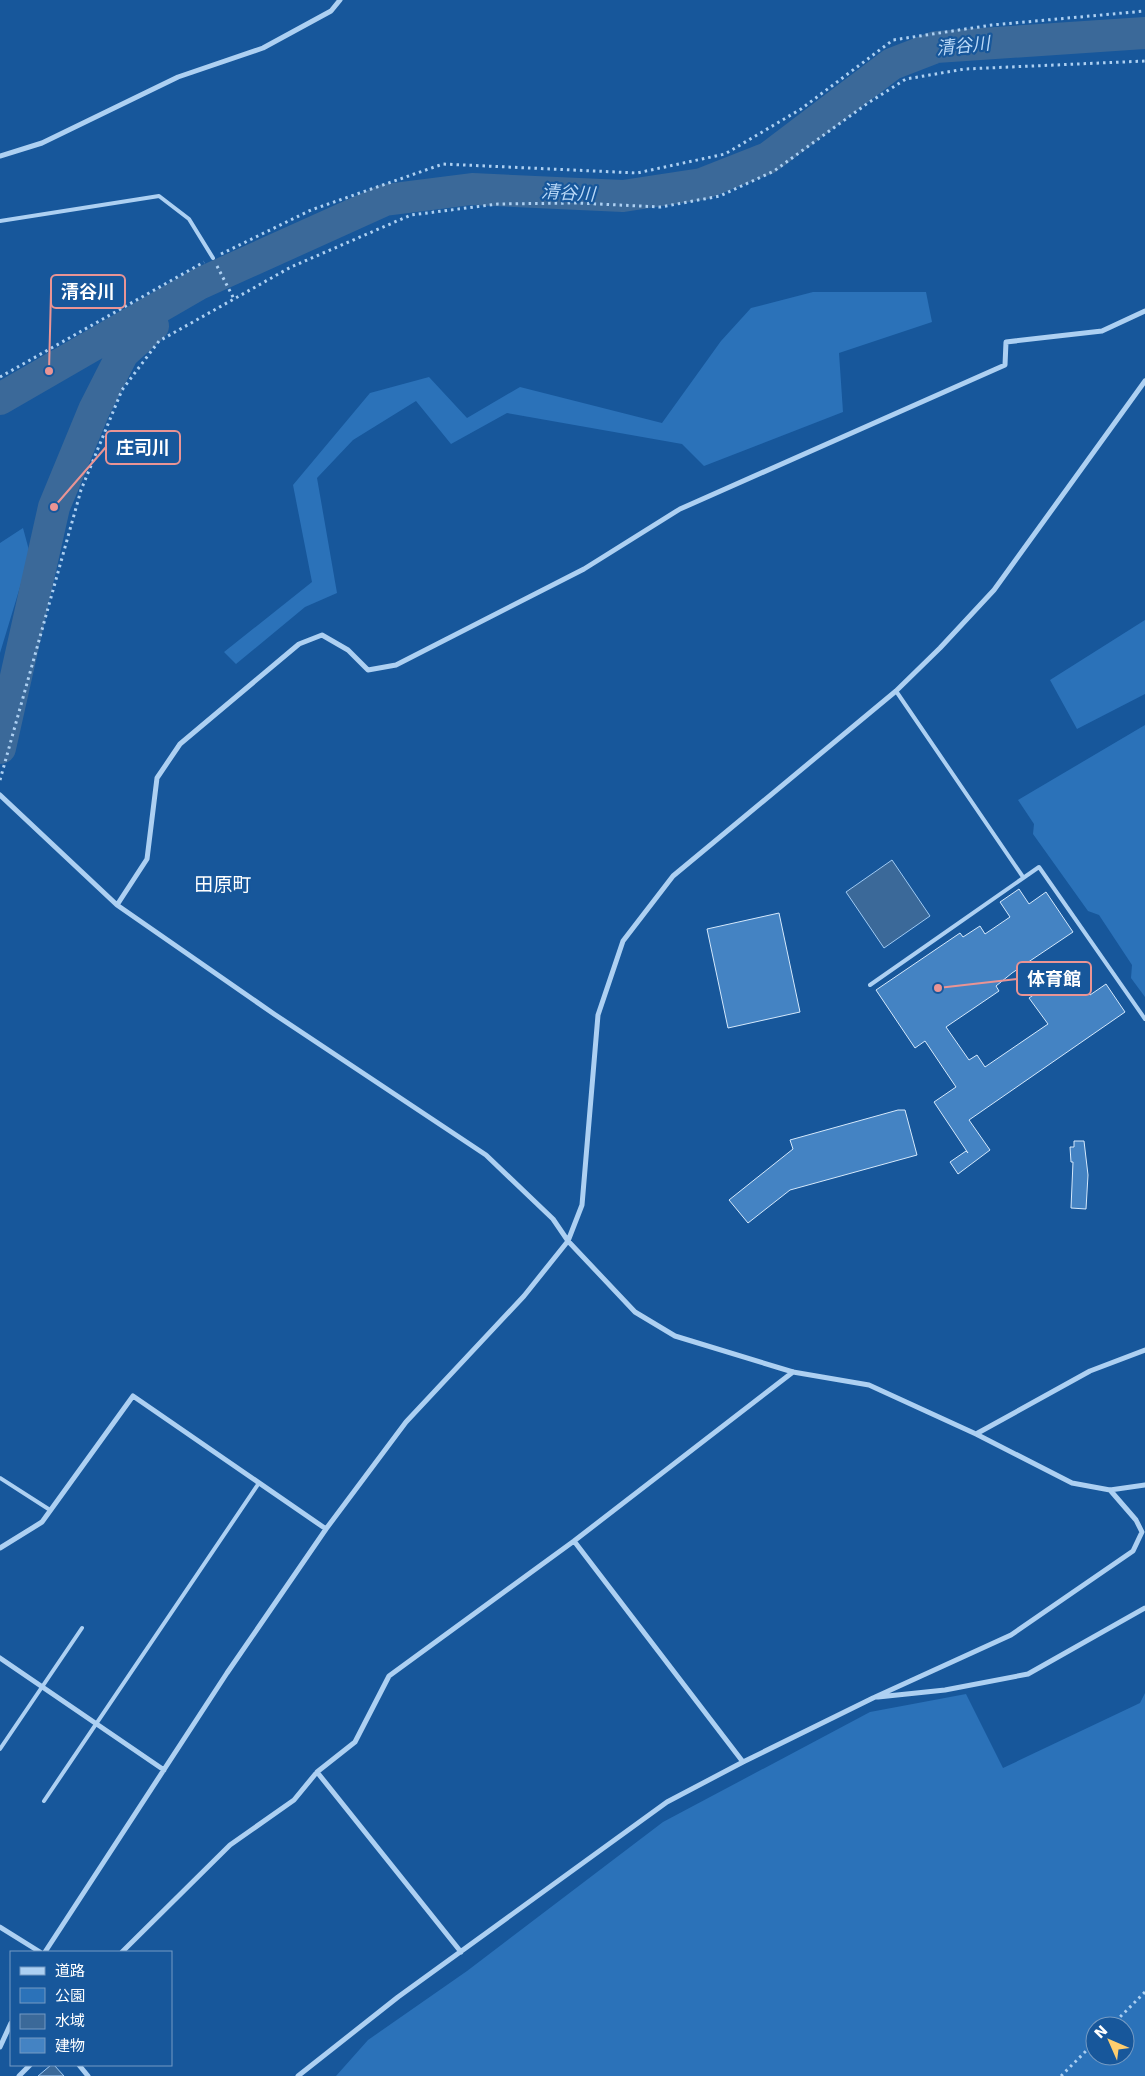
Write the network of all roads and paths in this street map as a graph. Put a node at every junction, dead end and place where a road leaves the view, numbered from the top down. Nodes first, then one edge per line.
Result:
1 (340, 0) edge
2 (1145, 11) edge
3 (1145, 61) edge
4 (0, 156) edge
5 (0, 221) edge
6 (214, 258) junction
7 (234, 299) junction
8 (1145, 310) edge
9 (0, 377) edge
10 (1145, 381) edge
11 (896, 691) junction
12 (0, 780) edge
13 (0, 795) edge
14 (1023, 877) junction
15 (117, 905) junction
16 (870, 985) dead end
17 (1145, 1019) edge
18 (568, 1241) junction
19 (1145, 1350) edge
20 (793, 1372) junction
21 (976, 1434) junction
22 (0, 1478) edge
23 (259, 1483) junction
24 (1145, 1485) edge
25 (1110, 1490) junction
26 (50, 1510) junction
27 (326, 1529) junction
28 (574, 1541) junction
29 (0, 1548) edge
30 (1145, 1608) edge
31 (82, 1628) dead end
32 (0, 1658) edge
33 (42, 1686) junction
34 (873, 1698) junction
35 (96, 1723) junction
36 (0, 1749) edge
37 (742, 1762) junction
38 (164, 1770) junction
39 (317, 1772) junction
40 (44, 1800) dead end
41 (0, 1927) edge
42 (38, 1951) edge
43 (46, 1951) edge
44 (123, 1951) edge
45 (461, 1952) junction
46 (1145, 1992) edge
47 (1121, 2016) edge
48 (10, 2025) edge
49 (0, 2047) edge
50 (1085, 2052) edge
51 (29, 2066) edge
52 (80, 2066) edge
53 (19, 2076) edge
54 (88, 2076) edge
55 (298, 2076) edge
56 (1061, 2076) edge

1 - 4 street
2 - 6 path
3 - 7 path
5 - 6 lane
6 - 7 path
6 - 9 path
7 - 12 path
8 - 15 street
10 - 11 street
11 - 14 lane
11 - 18 street
13 - 15 street
14 - 16 lane
14 - 17 lane
15 - 18 street
18 - 20 street
18 - 27 street
19 - 21 street
20 - 21 street
20 - 28 street
21 - 25 street
22 - 26 lane
23 - 26 street
23 - 27 street
23 - 35 lane
24 - 25 street
25 - 34 street
26 - 29 street
27 - 38 street
28 - 37 street
28 - 39 street
30 - 34 street
31 - 33 lane
32 - 33 street
33 - 35 street
33 - 36 lane
34 - 37 street
35 - 38 street
35 - 40 lane
37 - 45 street
38 - 43 street
39 - 44 street
39 - 45 street
41 - 42 street
45 - 55 street
46 - 47 path
48 - 49 street
50 - 56 path
51 - 53 street
52 - 54 street

